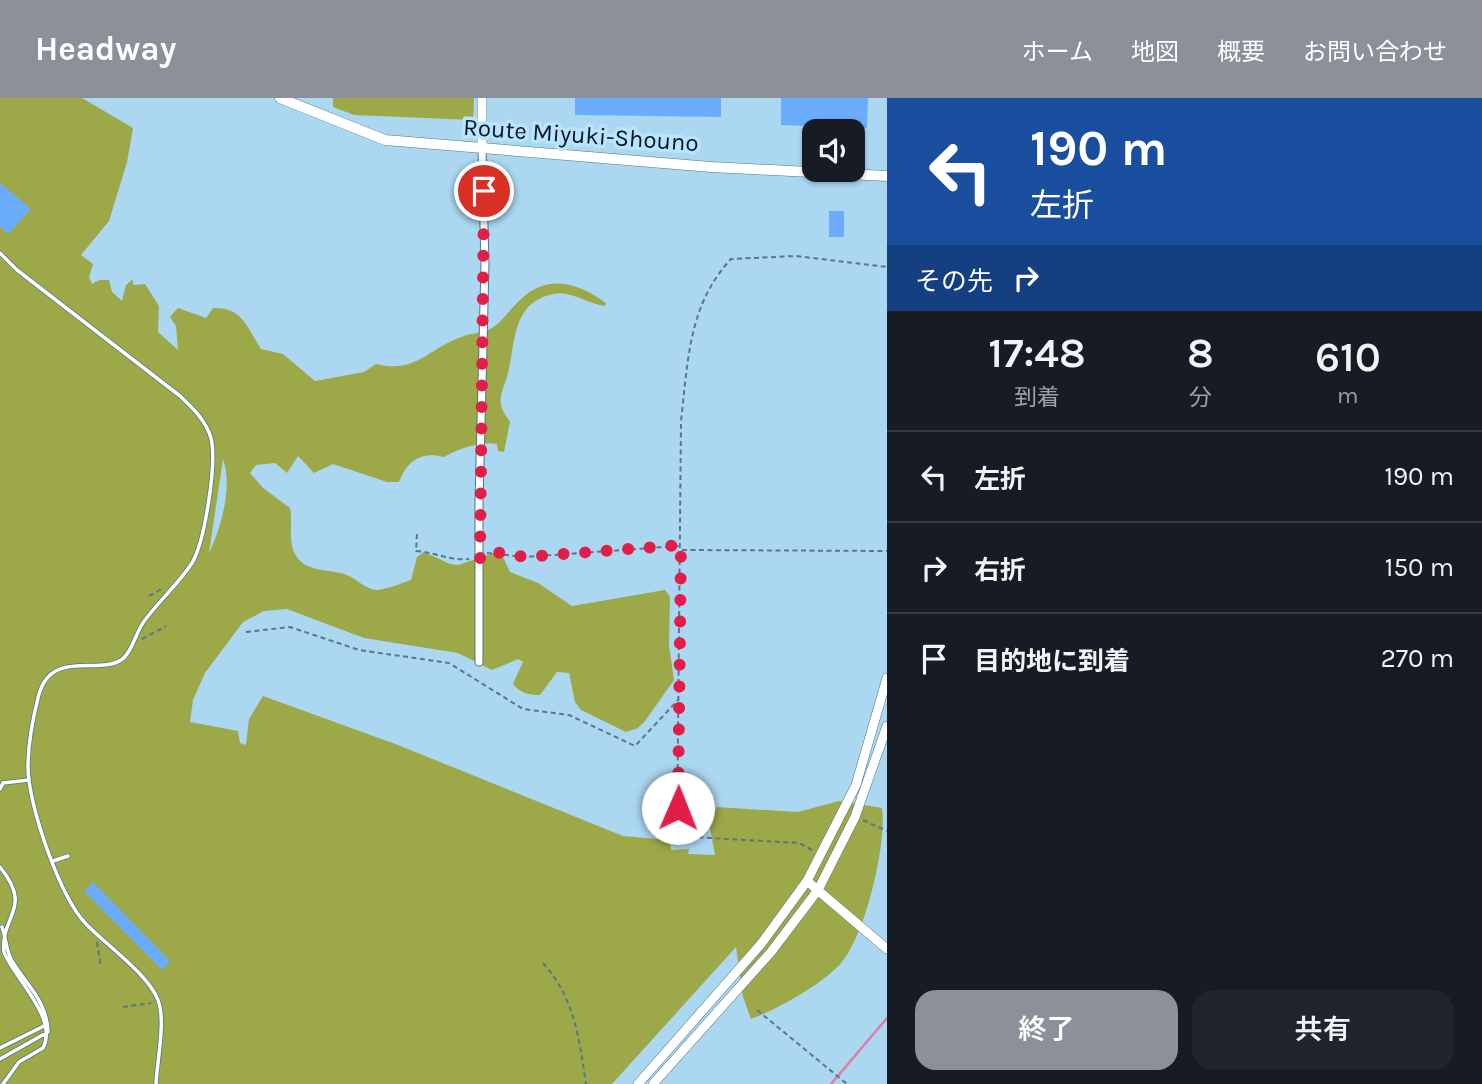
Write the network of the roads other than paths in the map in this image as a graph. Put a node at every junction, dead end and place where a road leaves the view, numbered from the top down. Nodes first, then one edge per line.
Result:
1 (280, 98) edge
2 (482, 98) edge
3 (482, 149) junction
4 (887, 176) edge
5 (0, 253) edge
6 (480, 662) dead end
7 (887, 678) edge
8 (887, 726) edge
9 (29, 780) junction
10 (0, 789) edge
11 (68, 856) dead end
12 (53, 861) junction
13 (0, 867) edge
14 (807, 881) junction
15 (818, 890) junction
16 (1, 927) edge
17 (887, 949) edge
18 (44, 1026) junction
19 (46, 1035) junction
20 (0, 1048) edge
21 (0, 1059) edge
22 (3, 1084) edge
23 (156, 1084) edge
24 (638, 1084) edge
25 (653, 1084) edge

1 - 3 main road, Route Miyuki-Shouno
2 - 3 street
3 - 4 main road, Route Miyuki-Shouno
3 - 6 street
5 - 9 lane
7 - 14 street
8 - 15 street
9 - 10 lane
9 - 12 lane
11 - 12 lane
12 - 23 lane
13 - 16 lane
14 - 15 street
14 - 24 street
15 - 17 street
15 - 25 street
16 - 18 lane
16 - 19 lane
18 - 19 lane
18 - 20 lane
19 - 21 lane
19 - 22 lane

